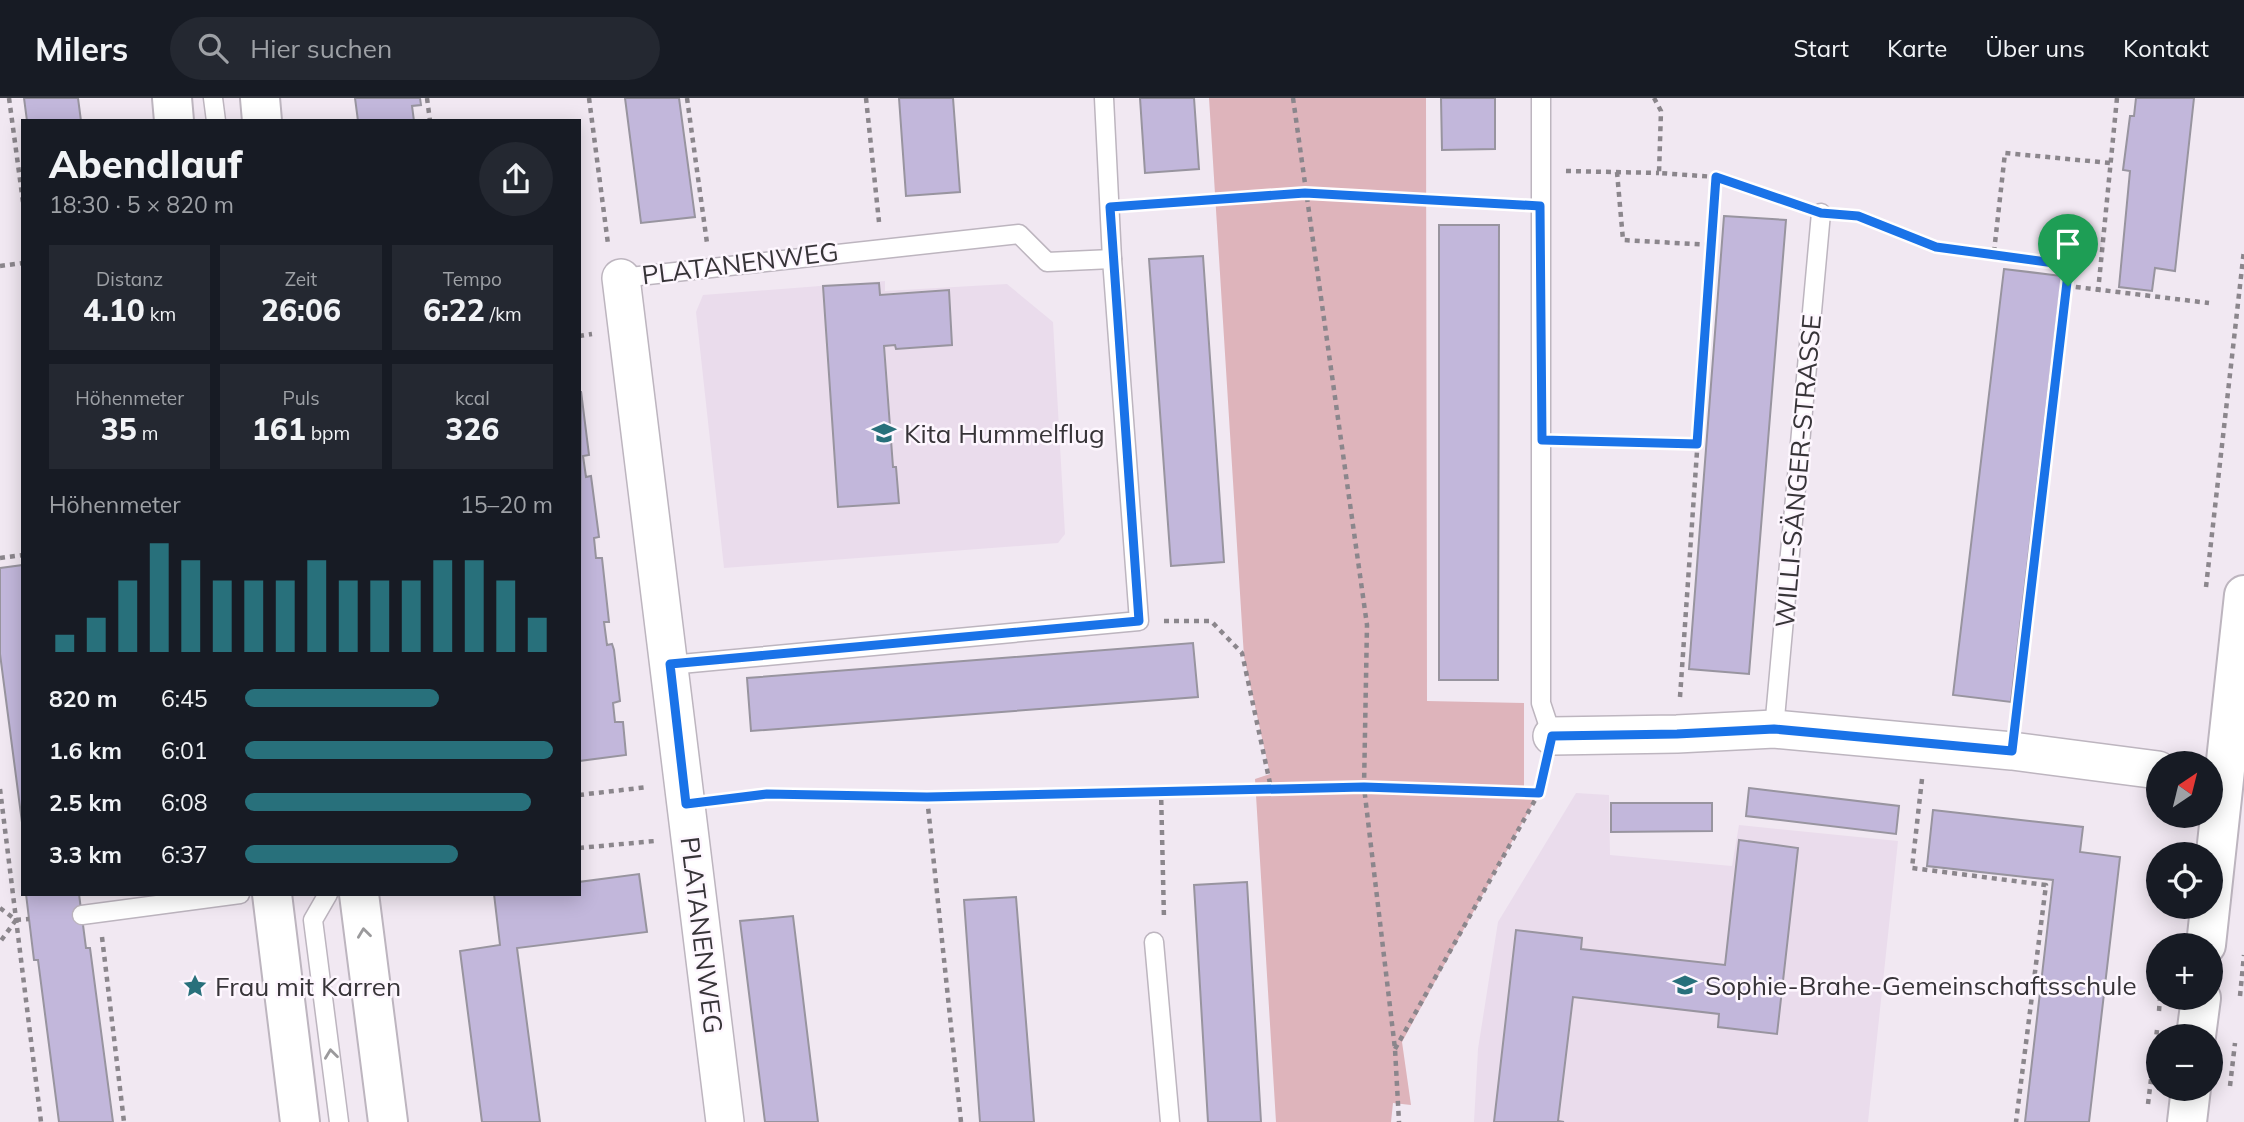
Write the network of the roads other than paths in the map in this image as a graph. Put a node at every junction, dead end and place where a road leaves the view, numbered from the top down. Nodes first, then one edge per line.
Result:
1 (172, 98) edge
2 (213, 98) edge
3 (260, 98) edge
4 (1104, 98) edge
5 (1541, 98) edge
6 (174, 119) edge
7 (216, 119) edge
8 (262, 119) edge
9 (1821, 213) road end
10 (1112, 258) junction
11 (621, 278) joint
12 (2244, 595) edge
13 (670, 664) junction
14 (1774, 729) junction
15 (1552, 736) joint
16 (2221, 751) edge
17 (2146, 768) edge
18 (2214, 828) edge
19 (225, 896) edge
20 (272, 896) edge
21 (327, 896) edge
22 (359, 896) edge
23 (91, 914) road end
24 (2207, 933) edge
25 (1154, 942) road end
26 (2189, 1101) edge
27 (300, 1122) edge
28 (339, 1122) edge
29 (388, 1122) edge
30 (725, 1122) edge
31 (1170, 1122) edge
32 (2187, 1122) edge

1 - 6 main road
2 - 7 lane
3 - 8 main road
4 - 10 lane
5 - 15 lane
9 - 14 lane, WILLI-SÄNGER-STRASSE
10 - 11 lane, PLATANENWEG
10 - 13 lane
11 - 13 street, PLATANENWEG
12 - 16 main road
13 - 30 street, PLATANENWEG
14 - 15 street
14 - 17 street
18 - 24 main road
19 - 23 lane
20 - 27 main road
28 -> 21 lane
29 -> 22 main road
25 - 31 lane
26 - 32 main road

